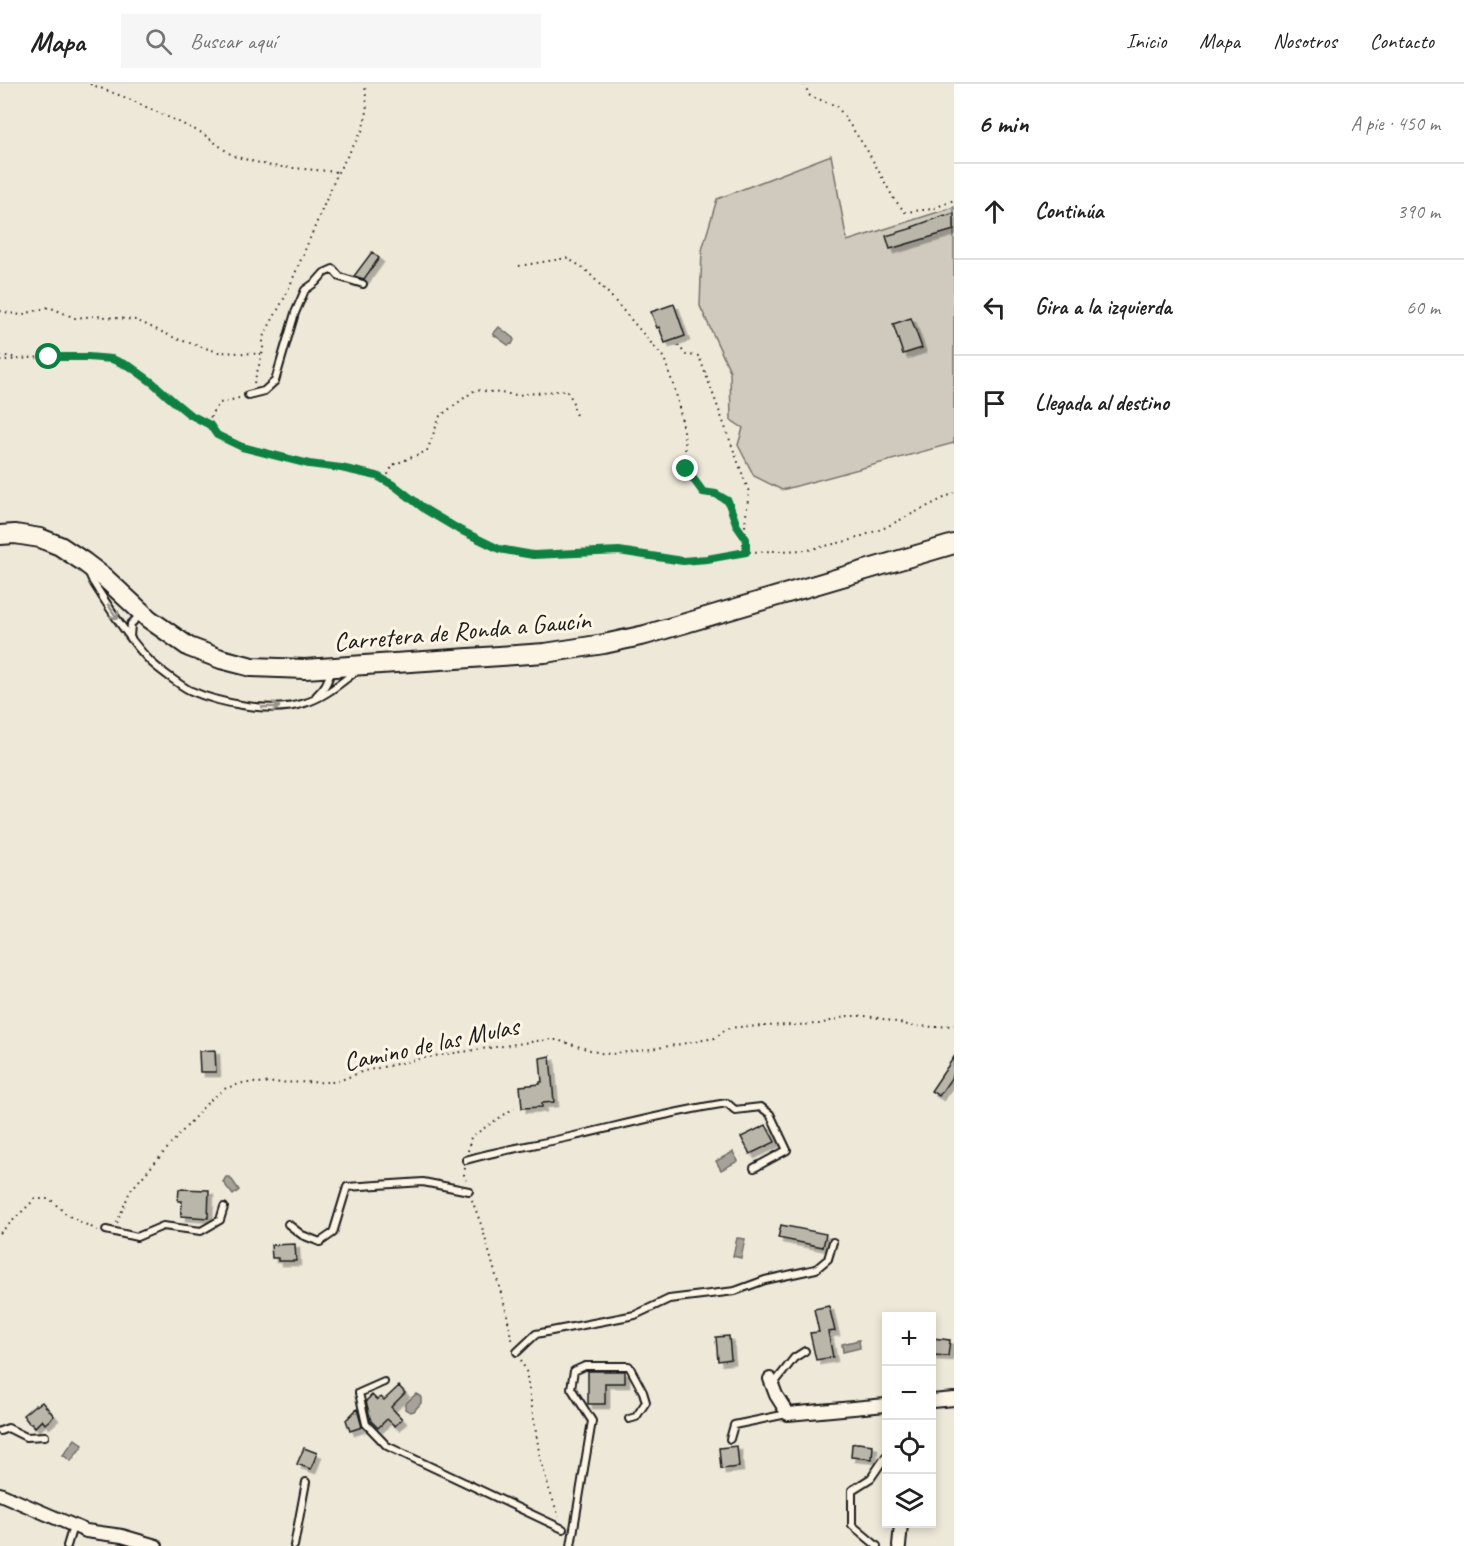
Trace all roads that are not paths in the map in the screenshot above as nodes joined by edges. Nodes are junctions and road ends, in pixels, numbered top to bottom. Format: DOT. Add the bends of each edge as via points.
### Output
graph roads {
  1 [pos="363,284"];
  2 [pos="248,395"];
  3 [pos="0,535"];
  4 [pos="954,544"];
  5 [pos="84,562"];
  6 [pos="149,619"];
  7 [pos="130,637"];
  8 [pos="369,665"];
  9 [pos="327,668"];
  10 [pos="312,700"];
  11 [pos="466,1160"];
  12 [pos="754,1168"];
  13 [pos="469,1191"];
  14 [pos="224,1207"];
  15 [pos="288,1224"];
  16 [pos="106,1230"];
  17 [pos="833,1242"];
  18 [pos="806,1351"];
  19 [pos="517,1352"];
  20 [pos="384,1382"];
  21 [pos="772,1383"];
  22 [pos="954,1399"];
  23 [pos="936,1401"];
  24 [pos="882,1405"];
  25 [pos="788,1414"];
  26 [pos="628,1419"];
  27 [pos="0,1431"];
  28 [pos="45,1436"];
  29 [pos="730,1439"];
  30 [pos="882,1462"];
  31 [pos="306,1482"];
  32 [pos="0,1494"];
  33 [pos="73,1526"];
  34 [pos="901,1528"];
  35 [pos="563,1529"];
  36 [pos="67,1546"];
  37 [pos="156,1546"];
  38 [pos="294,1546"];
  39 [pos="571,1546"];
  40 [pos="877,1546"];
  41 [pos="899,1546"];
  1 -- 2 [label="lane" via="340,277 333,269 305,290 275,381 264,391"];
  3 -- 5 [label="main road, Carretera de Ronda a Gaucín" via="40,538"];
  4 -- 8 [label="main road, Carretera de Ronda a Gaucín" via="604,644 545,653"];
  5 -- 6 [label="main road, Carretera de Ronda a Gaucín"];
  5 -- 7 [label="lane, one-way"];
  6 -- 7 [label="lane" via="138,617 131,624"];
  6 -- 9 [label="main road, Carretera de Ronda a Gaucín" via="189,646 221,659 252,667"];
  7 -- 10 [label="lane, one-way" via="153,664 188,689 225,702 268,708"];
  8 -- 9 [label="main road, Carretera de Ronda a Gaucín"];
  8 -- 10 [label="lane"];
  9 -- 10 [label="lane" via="330,678"];
  11 -- 12 [label="lane" via="727,1103 735,1110 761,1107 770,1114 787,1150"];
  13 -- 15 [label="lane" via="423,1182 346,1187 333,1233 320,1242"];
  14 -- 16 [label="lane" via="220,1220 201,1232 163,1226 137,1237"];
  17 -- 19 [label="lane" via="828,1259 816,1269 735,1291 669,1299 635,1315 536,1334"];
  18 -- 21 [label="lane" via="794,1358"];
  20 -- 35 [label="lane" via="359,1393 366,1424 387,1446"];
  21 -- 25 [label="street"];
  22 -- 23 [label="street"];
  24 -- 25 [label="street"];
  25 -- 29 [label="lane" via="734,1425"];
  26 -- 39 [label="lane" via="636,1417 646,1402 629,1366 585,1366 574,1371 571,1388 592,1421"];
  27 -- 28 [label="lane" via="8,1428 26,1437"];
  30 -- 40 [label="lane" via="871,1478 852,1490 852,1525"];
  31 -- 38 [label="lane"];
  32 -- 33 [label="street"];
  33 -- 36 [label="lane"];
  33 -- 37 [label="street"];
  34 -- 41 [label="street"];
}
